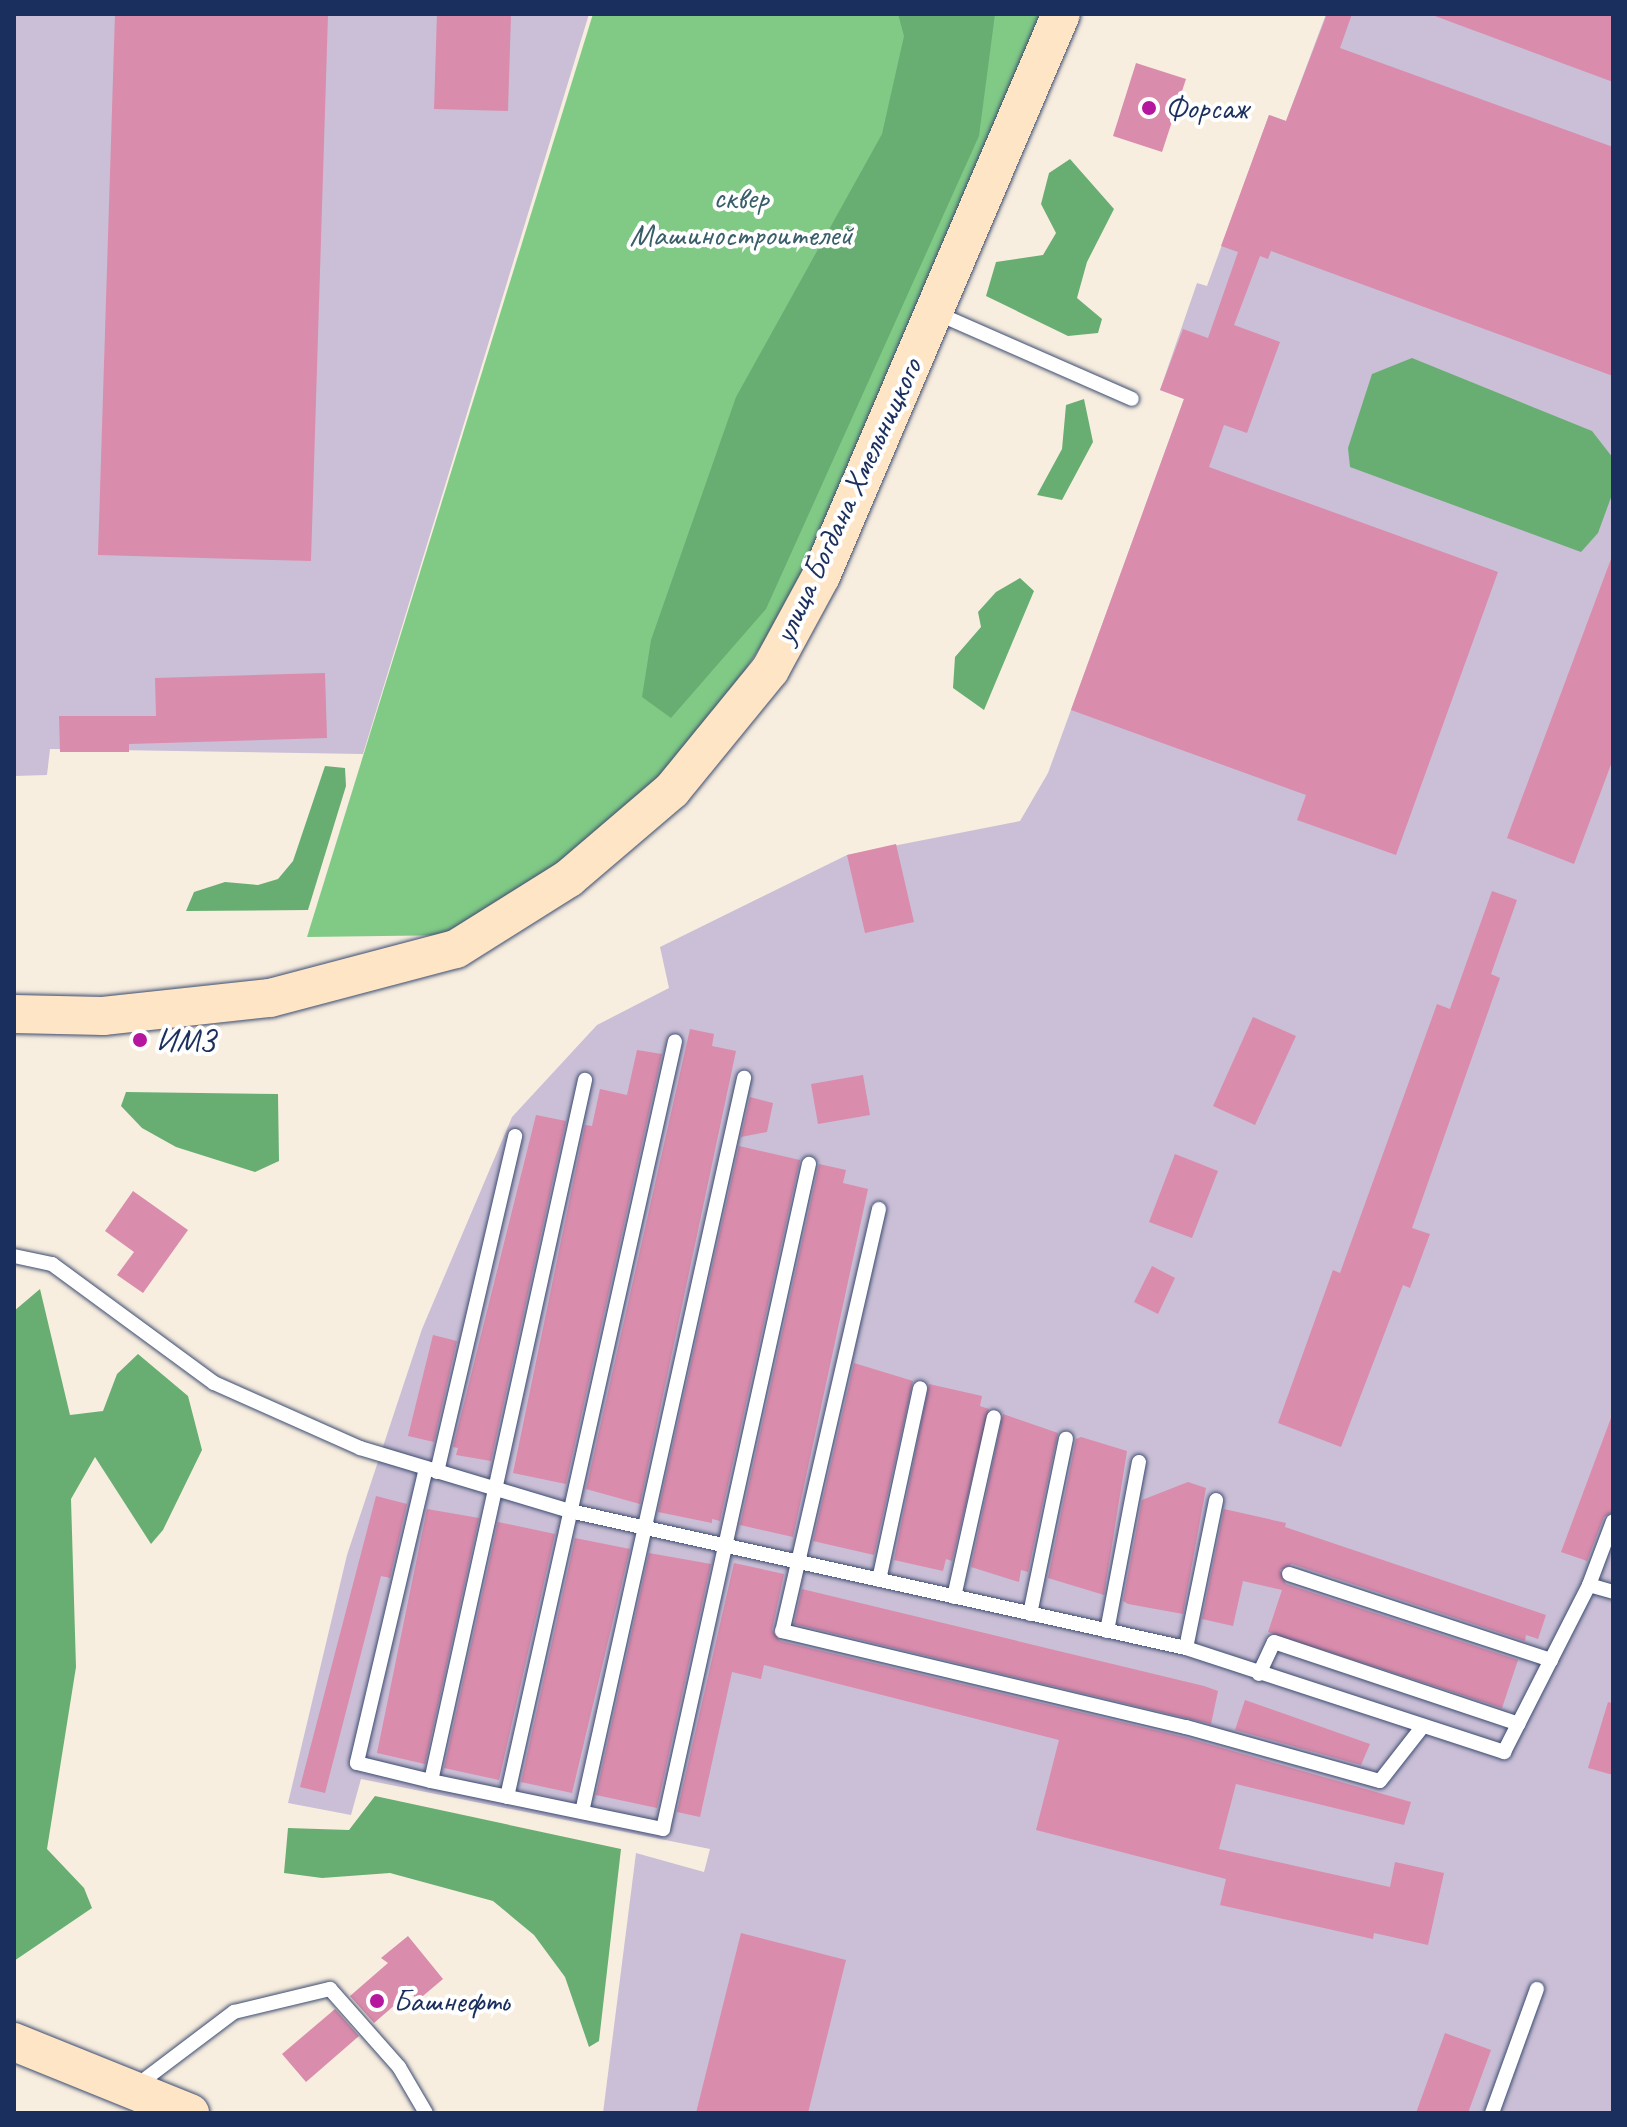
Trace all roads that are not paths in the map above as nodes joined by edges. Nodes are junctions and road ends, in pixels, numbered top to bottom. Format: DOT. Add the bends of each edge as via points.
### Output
graph roads {
  1 [pos="1061,14"];
  2 [pos="934,312"];
  3 [pos="1132,399"];
  4 [pos="14,1014"];
  5 [pos="675,1041"];
  6 [pos="744,1078"];
  7 [pos="585,1080"];
  8 [pos="515,1136"];
  9 [pos="809,1164"];
  10 [pos="879,1209"];
  11 [pos="14,1256"];
  12 [pos="920,1388"];
  13 [pos="994,1417"];
  14 [pos="1066,1439"];
  15 [pos="1139,1462"];
  16 [pos="432,1470"];
  17 [pos="494,1489"];
  18 [pos="1216,1500"];
  19 [pos="570,1511"];
  20 [pos="644,1528"];
  21 [pos="1612,1529"];
  22 [pos="724,1546"];
  23 [pos="800,1563"];
  24 [pos="1289,1574"];
  25 [pos="879,1580"];
  26 [pos="1589,1585"];
  27 [pos="1613,1592"];
  28 [pos="954,1597"];
  29 [pos="1030,1614"];
  30 [pos="1107,1631"];
  31 [pos="1186,1648"];
  32 [pos="1551,1660"];
  33 [pos="1259,1674"];
  34 [pos="1519,1724"];
  35 [pos="1423,1726"];
  36 [pos="431,1781"];
  37 [pos="507,1797"];
  38 [pos="582,1812"];
  39 [pos="1537,1989"];
  40 [pos="14,2042"];
  41 [pos="130,2091"];
  42 [pos="190,2113"];
  43 [pos="426,2113"];
  44 [pos="1492,2113"];
  1 -- 2 [label="main road, улица Богдана Хмельницкого"];
  2 -- 3 [label="lane"];
  2 -- 4 [label="main road, улица Богдана Хмельницкого" via="821,576 770,670 672,790 569,878 456,949 345,980 270,998 103,1016"];
  5 -- 19 [label="lane"];
  6 -- 20 [label="lane"];
  7 -- 17 [label="lane"];
  8 -- 16 [label="lane"];
  9 -- 22 [label="lane"];
  10 -- 23 [label="lane"];
  11 -- 16 [label="lane" via="52,1264 214,1383 360,1448"];
  12 -- 25 [label="lane"];
  13 -- 28 [label="lane"];
  14 -- 29 [label="lane"];
  15 -- 30 [label="lane"];
  16 -- 17 [label="lane"];
  16 -- 36 [label="lane" via="357,1763"];
  17 -- 19 [label="lane"];
  17 -- 36 [label="lane"];
  18 -- 31 [label="lane"];
  19 -- 20 [label="lane"];
  19 -- 37 [label="lane"];
  20 -- 22 [label="lane"];
  20 -- 38 [label="lane"];
  21 -- 26 [label="lane"];
  22 -- 23 [label="lane"];
  22 -- 38 [label="lane" via="663,1829"];
  23 -- 25 [label="lane"];
  23 -- 35 [label="lane" via="782,1631 1186,1727 1380,1781"];
  24 -- 32 [label="lane"];
  25 -- 28 [label="lane"];
  26 -- 27 [label="lane"];
  26 -- 32 [label="lane"];
  28 -- 29 [label="lane"];
  29 -- 30 [label="lane"];
  30 -- 31 [label="lane"];
  31 -- 33 [label="lane"];
  32 -- 34 [label="lane"];
  33 -- 34 [label="lane" via="1274,1642"];
  33 -- 35 [label="lane"];
  34 -- 35 [label="lane" via="1504,1752"];
  36 -- 37 [label="lane"];
  37 -- 38 [label="lane"];
  39 -- 44 [label="lane"];
  40 -- 41 [label="main road"];
  41 -- 42 [label="main road"];
  41 -- 43 [label="lane" via="234,2012 330,1989 399,2067"];
}
